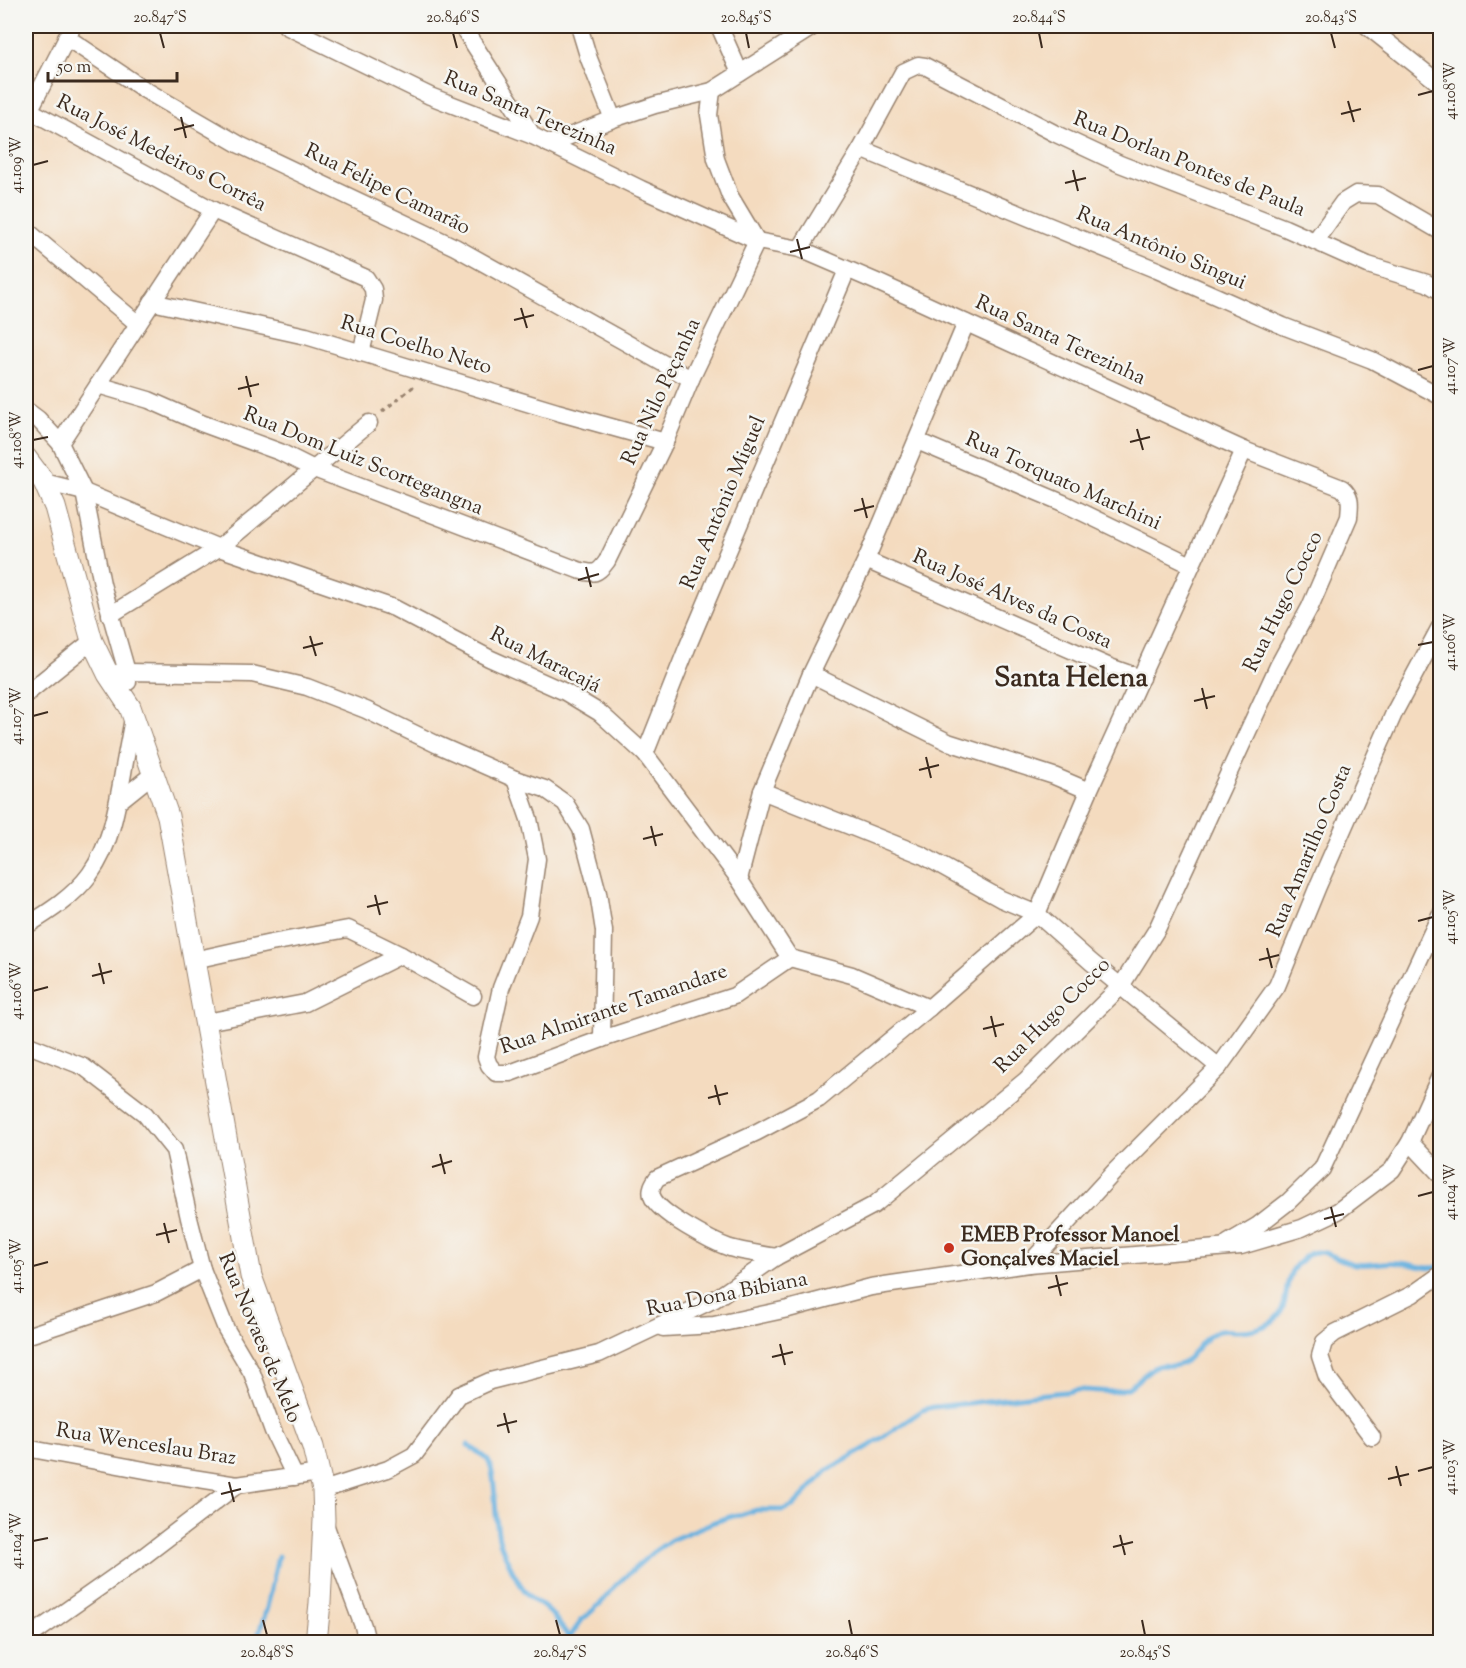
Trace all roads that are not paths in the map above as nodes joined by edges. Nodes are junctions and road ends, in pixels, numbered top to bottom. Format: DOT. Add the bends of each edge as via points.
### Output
graph roads {
  1 [pos="286,26"];
  2 [pos="462,26"];
  3 [pos="579,26"];
  4 [pos="718,26"];
  5 [pos="814,26"];
  6 [pos="1367,26"];
  7 [pos="69,31"];
  8 [pos="740,74"];
  9 [pos="1440,84"];
  10 [pos="712,91"];
  11 [pos="27,113"];
  12 [pos="613,119"];
  13 [pos="533,136"];
  14 [pos="549,144"];
  15 [pos="861,149"];
  16 [pos="213,210"];
  17 [pos="26,230"];
  18 [pos="1440,231"];
  19 [pos="757,241"];
  20 [pos="1315,242"];
  21 [pos="800,249"];
  22 [pos="847,270"];
  23 [pos="1440,291"];
  24 [pos="152,302"];
  25 [pos="966,323"];
  26 [pos="138,324"];
  27 [pos="361,353"];
  28 [pos="691,379"];
  29 [pos="98,385"];
  30 [pos="1440,396"];
  31 [pos="26,410"];
  32 [pos="369,423"];
  33 [pos="665,441"];
  34 [pos="917,441"];
  35 [pos="60,443"];
  36 [pos="1244,450"];
  37 [pos="26,458"];
  38 [pos="314,469"];
  39 [pos="44,482"];
  40 [pos="1342,488"];
  41 [pos="84,492"];
  42 [pos="219,548"];
  43 [pos="866,560"];
  44 [pos="607,561"];
  45 [pos="1191,565"];
  46 [pos="110,615"];
  47 [pos="1440,627"];
  48 [pos="92,641"];
  49 [pos="117,673"];
  50 [pos="811,674"];
  51 [pos="1141,678"];
  52 [pos="26,694"];
  53 [pos="132,713"];
  54 [pos="645,754"];
  55 [pos="153,774"];
  56 [pos="515,779"];
  57 [pos="762,791"];
  58 [pos="1089,791"];
  59 [pos="118,802"];
  60 [pos="739,879"];
  61 [pos="1037,914"];
  62 [pos="1440,915"];
  63 [pos="26,926"];
  64 [pos="401,955"];
  65 [pos="790,958"];
  66 [pos="194,960"];
  67 [pos="1121,986"];
  68 [pos="473,996"];
  69 [pos="929,1008"];
  70 [pos="206,1022"];
  71 [pos="602,1039"];
  72 [pos="26,1044"];
  73 [pos="1219,1067"];
  74 [pos="1440,1076"];
  75 [pos="1410,1142"];
  76 [pos="1440,1174"];
  77 [pos="1219,1247"];
  78 [pos="776,1257"];
  79 [pos="1029,1264"];
  80 [pos="202,1269"];
  81 [pos="1440,1275"];
  82 [pos="653,1328"];
  83 [pos="26,1336"];
  84 [pos="1372,1437"];
  85 [pos="26,1448"];
  86 [pos="295,1477"];
  87 [pos="321,1481"];
  88 [pos="237,1485"];
  89 [pos="324,1520"];
  90 [pos="26,1639"];
  91 [pos="316,1642"];
  92 [pos="366,1642"];
  1 -- 13 [label="street, Rua Santa Terezinha" via="430,96"];
  2 -- 13 [label="street"];
  3 -- 12 [label="street"];
  4 -- 8 [label="street"];
  5 -- 8 [label="street"];
  6 -- 9 [label="street"];
  7 -- 11 [label="street"];
  7 -- 28 [label="street, Rua Felipe Camarão" via="145,90 240,145 455,247"];
  8 -- 10 [label="street"];
  10 -- 12 [label="street"];
  10 -- 19 [label="street" via="709,115 716,159 730,196"];
  11 -- 16 [label="street, Rua José Medeiros Corrêa"];
  12 -- 14 [label="street"];
  13 -- 14 [label="street, Rua Santa Terezinha"];
  14 -- 19 [label="street, Rua Santa Terezinha"];
  15 -- 20 [label="street, Rua Dorlan Pontes de Paula" via="903,72 925,66 1120,164"];
  15 -- 21 [label="street"];
  15 -- 30 [label="street, Rua Antônio Singui" via="1372,360"];
  16 -- 24 [label="street"];
  16 -- 27 [label="street, Rua José Medeiros Corrêa" via="366,278 374,300"];
  17 -- 26 [label="street"];
  18 -- 20 [label="street" via="1378,195 1356,194 1343,202"];
  19 -- 21 [label="street, Rua Santa Terezinha"];
  19 -- 28 [label="street, Rua Nilo Peçanha"];
  20 -- 23 [label="street, Rua Dorlan Pontes de Paula"];
  21 -- 22 [label="street, Rua Santa Terezinha"];
  22 -- 25 [label="street, Rua Santa Terezinha"];
  22 -- 54 [label="street, Rua Antônio Miguel"];
  24 -- 26 [label="street"];
  24 -- 27 [label="street, Rua Coelho Neto" via="306,336"];
  25 -- 34 [label="street"];
  25 -- 36 [label="street, Rua Santa Terezinha"];
  26 -- 29 [label="street"];
  27 -- 33 [label="street, Rua Coelho Neto"];
  28 -- 33 [label="street, Rua Nilo Peçanha"];
  29 -- 35 [label="street"];
  29 -- 38 [label="street, Rua Dom Luiz Scortegangna" via="149,400"];
  31 -- 35 [label="street"];
  32 -- 38 [label="street"];
  33 -- 44 [label="street, Rua Nilo Peçanha"];
  34 -- 43 [label="street"];
  34 -- 45 [label="street, Rua Torquato Marchini" via="1062,503"];
  35 -- 41 [label="street"];
  36 -- 40 [label="street, Rua Santa Terezinha"];
  36 -- 45 [label="street"];
  37 -- 39 [label="street"];
  38 -- 42 [label="street"];
  38 -- 44 [label="street, Rua Dom Luiz Scortegangna" via="578,570 600,571"];
  39 -- 41 [label="street, Rua Maracajá"];
  39 -- 48 [label="street" via="55,507"];
  40 -- 67 [label="street, Rua Hugo Cocco" via="1348,494 1349,517 1314,597 1278,666 1157,929"];
  41 -- 42 [label="street, Rua Maracajá"];
  41 -- 46 [label="street"];
  42 -- 46 [label="street"];
  42 -- 54 [label="street, Rua Maracajá" via="394,608 565,692 600,713"];
  43 -- 50 [label="street"];
  43 -- 51 [label="street, Rua José Alves da Costa"];
  45 -- 51 [label="street"];
  46 -- 49 [label="street"];
  47 -- 73 [label="street, Rua Amarilho Costa" via="1395,711 1277,986"];
  48 -- 49 [label="street"];
  48 -- 52 [label="street"];
  49 -- 53 [label="street"];
  49 -- 56 [label="street" via="252,675 307,687"];
  50 -- 57 [label="street"];
  50 -- 58 [label="street" via="948,742"];
  51 -- 58 [label="street"];
  53 -- 55 [label="street"];
  53 -- 59 [label="street"];
  54 -- 60 [label="street, Rua Maracajá"];
  55 -- 59 [label="street"];
  55 -- 66 [label="street" via="168,816"];
  56 -- 71 [label="street" via="545,789 565,803 581,829 604,931"];
  56 -- 71 [label="street, Rua Almirante Tamandare" via="537,859 529,916 501,988 486,1057 496,1073 510,1074"];
  57 -- 60 [label="street"];
  57 -- 61 [label="street" via="922,855 1001,899"];
  58 -- 61 [label="street"];
  59 -- 63 [label="street" via="102,855 90,874 68,898"];
  60 -- 65 [label="street, Rua Maracajá"];
  61 -- 67 [label="street"];
  61 -- 69 [label="street"];
  62 -- 77 [label="street" via="1322,1169 1257,1226"];
  64 -- 66 [label="street" via="348,929"];
  64 -- 68 [label="street"];
  64 -- 70 [label="street" via="306,1003"];
  65 -- 69 [label="street" via="852,975"];
  65 -- 71 [label="street, Rua Almirante Tamandare" via="734,996"];
  66 -- 70 [label="street"];
  67 -- 73 [label="street"];
  67 -- 78 [label="street, Rua Hugo Cocco" via="1026,1080 874,1205"];
  69 -- 78 [label="street" via="819,1099 657,1178 651,1188 656,1204 686,1226 729,1247"];
  70 -- 87 [label="street" via="251,1276 314,1447"];
  72 -- 80 [label="street, Rua Novaes de Melo" via="84,1067 145,1114 174,1150"];
  73 -- 79 [label="street, Rua Amarilho Costa" via="1114,1171"];
  74 -- 75 [label="street, Rua Dona Bibiana"];
  75 -- 76 [label="street"];
  75 -- 77 [label="street, Rua Dona Bibiana" via="1392,1170 1338,1211 1302,1228 1241,1246"];
  77 -- 79 [label="street, Rua Dona Bibiana"];
  78 -- 82 [label="street, Rua Hugo Cocco" via="715,1299"];
  79 -- 82 [label="street, Rua Dona Bibiana" via="872,1287 714,1325"];
  80 -- 83 [label="street" via="156,1293"];
  80 -- 86 [label="street, Rua Novaes de Melo" via="226,1329 252,1373"];
  81 -- 84 [label="street" via="1324,1342 1320,1356 1327,1377"];
  82 -- 87 [label="street, Rua Dona Bibiana" via="599,1354 490,1381 459,1395 414,1455 388,1469"];
  85 -- 88 [label="street, Rua Wenceslau Braz"];
  86 -- 87 [label="street, Rua Dona Bibiana"];
  86 -- 88 [label="street, Rua Wenceslau Braz"];
  87 -- 89 [label="street"];
  88 -- 90 [label="street"];
  89 -- 91 [label="street"];
  89 -- 92 [label="street"];
}
